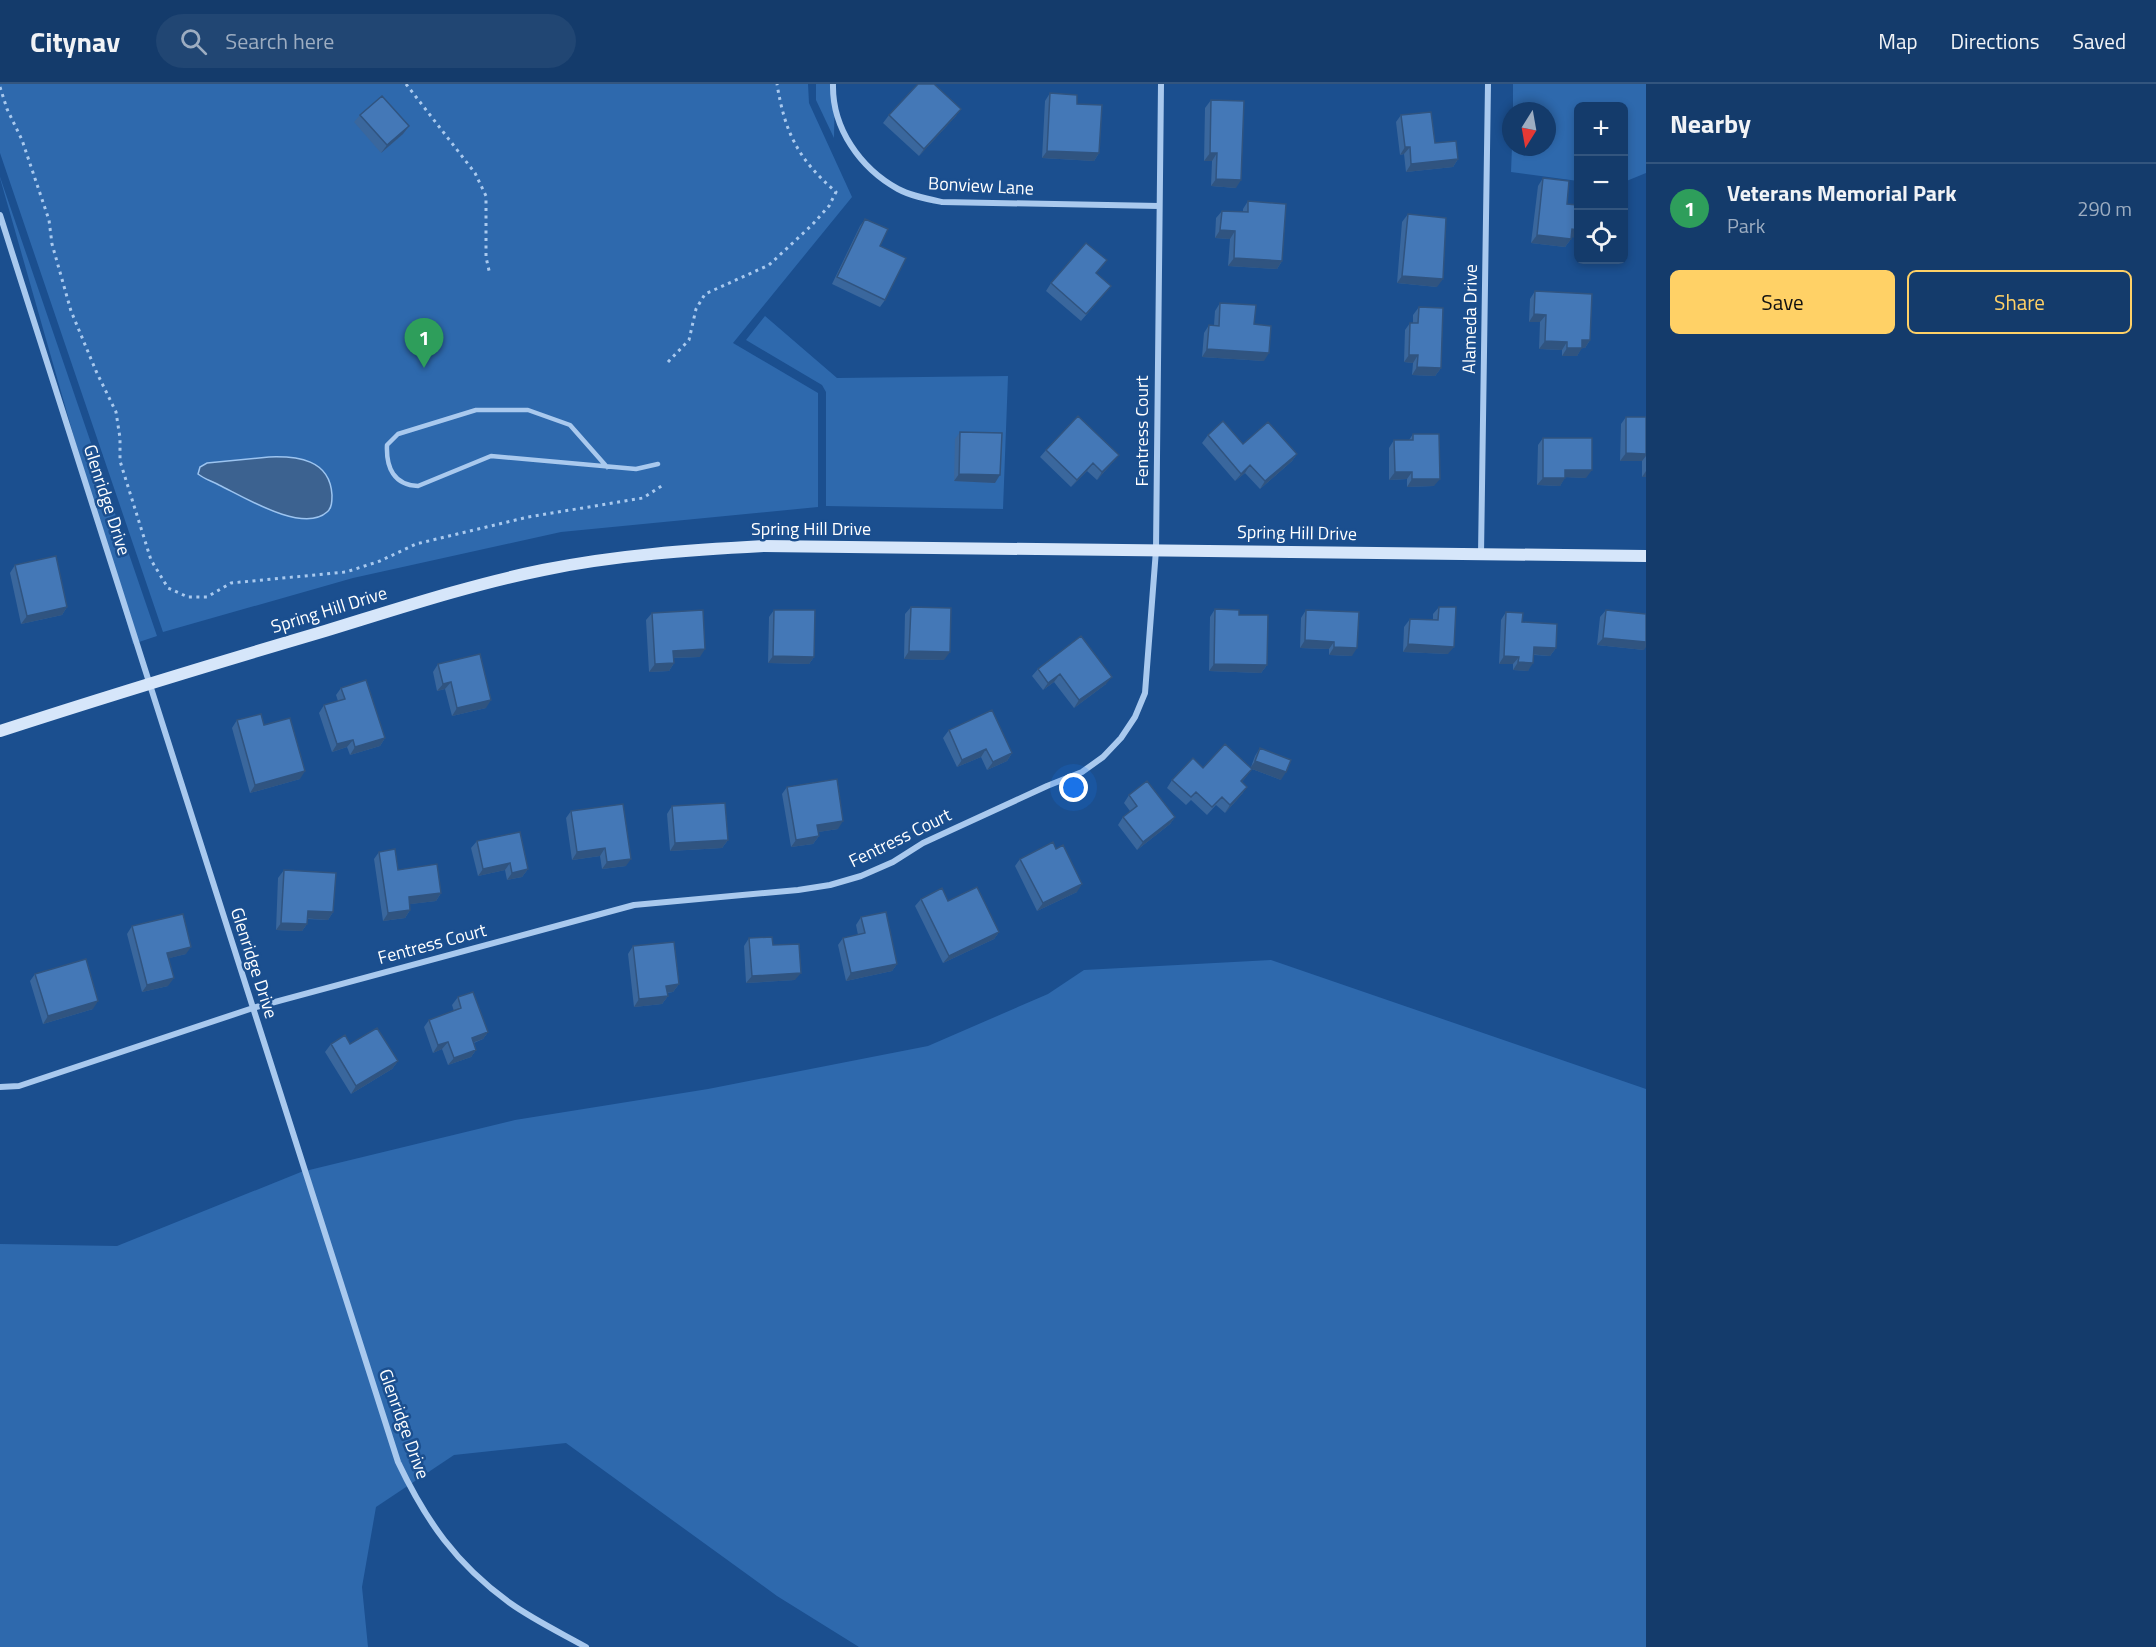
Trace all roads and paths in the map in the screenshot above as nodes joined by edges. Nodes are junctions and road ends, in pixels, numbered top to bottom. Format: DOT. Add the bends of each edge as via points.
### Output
graph roads {
  1 [pos="406,84"];
  2 [pos="777,84"];
  3 [pos="833,84"];
  4 [pos="1161,84"];
  5 [pos="1488,84"];
  6 [pos="0,87"];
  7 [pos="1159,206"];
  8 [pos="0,215"];
  9 [pos="7,238"];
  10 [pos="0,240"];
  11 [pos="490,275"];
  12 [pos="668,362"];
  13 [pos="658,464"];
  14 [pos="607,467"];
  15 [pos="663,485"];
  16 [pos="1156,550"];
  17 [pos="1481,554"];
  18 [pos="1646,556"];
  19 [pos="149,683"];
  20 [pos="0,731"];
  21 [pos="253,1008"];
  22 [pos="0,1087"];
  23 [pos="586,1647"];
  1 -- 11 [label="path" via="475,173 486,196 486,257"];
  2 -- 12 [label="path" via="791,139 820,178 836,192 812,225 769,265 705,294 696,309 689,340"];
  3 -- 7 [label="street, Bonview Lane" via="837,112 852,147 880,178 920,198 942,202"];
  4 -- 7 [label="street, Fentress Court"];
  5 -- 17 [label="street, Alameda Drive"];
  6 -- 15 [label="path" via="49,220 71,311 116,412 120,461 151,560 168,588 188,597 207,597 231,582 346,572 416,544 528,517 643,498"];
  7 -- 16 [label="street, Fentress Court"];
  8 -- 9 [label="street, Glenridge Drive"];
  9 -- 10 [label="street"];
  9 -- 19 [label="street, Glenridge Drive"];
  13 -- 14 [label="lane" via="636,469"];
  14 -- 14 [label="lane" via="491,456 418,486 407,486 396,479 386,460 387,445 398,434 476,410 528,410 570,425"];
  16 -- 17 [label="main road, Spring Hill Drive"];
  16 -- 19 [label="main road, Spring Hill Drive" via="764,546 621,557 476,585"];
  16 -- 21 [label="street, Fentress Court" via="1145,693 1121,738 1082,772 850,879 798,890 634,905"];
  17 -- 18 [label="main road, Spring Hill Drive"];
  19 -- 20 [label="main road, Spring Hill Drive"];
  19 -- 21 [label="street, Glenridge Drive"];
  21 -- 22 [label="street, Fentress Court" via="19,1086"];
  21 -- 23 [label="street, Glenridge Drive" via="398,1462 416,1499 443,1539 487,1585 512,1605"];
}
